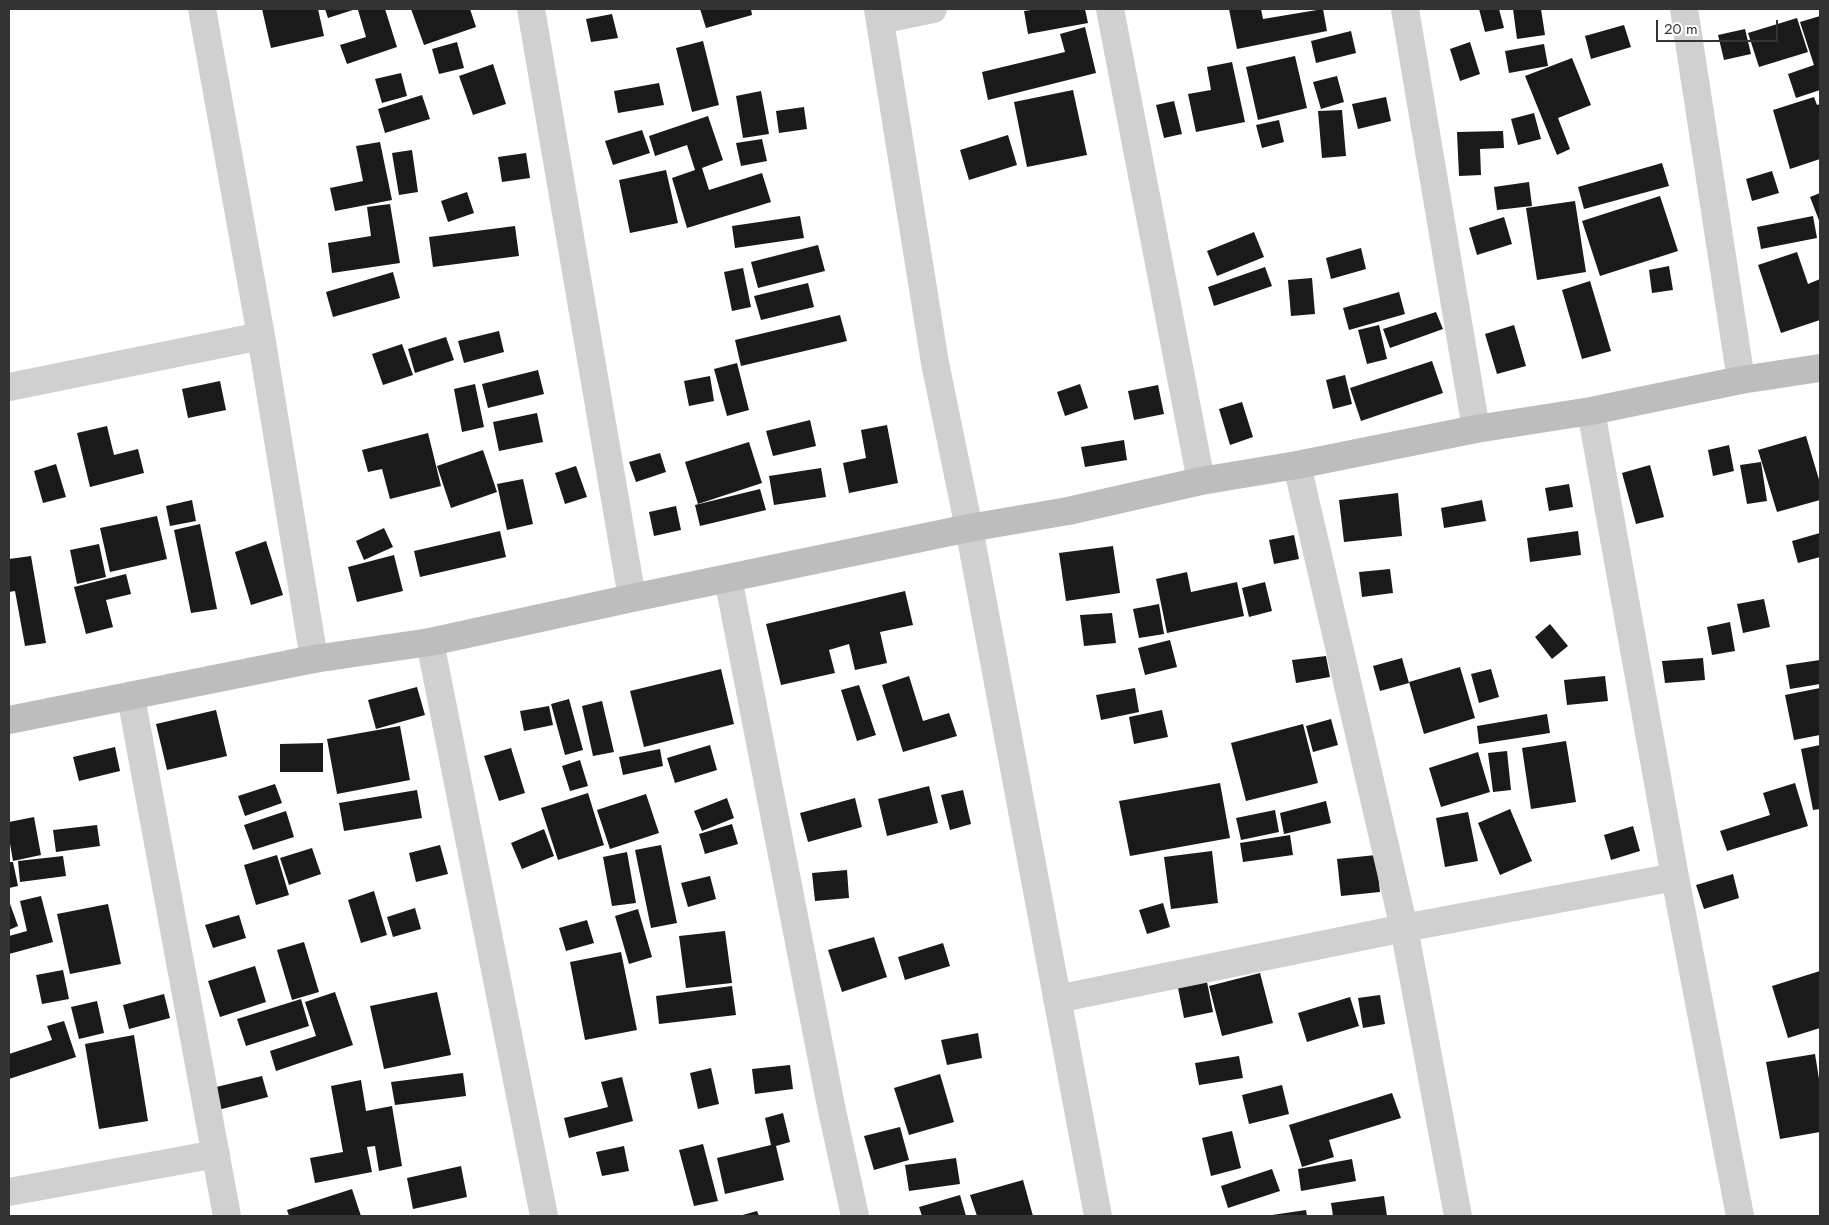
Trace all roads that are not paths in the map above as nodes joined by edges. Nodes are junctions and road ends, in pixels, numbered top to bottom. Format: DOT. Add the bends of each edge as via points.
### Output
graph roads {
  1 [pos="202,9"];
  2 [pos="531,9"];
  3 [pos="933,9"];
  4 [pos="1110,9"];
  5 [pos="1405,9"];
  6 [pos="1684,9"];
  7 [pos="879,14"];
  8 [pos="261,336"];
  9 [pos="1820,368"];
  10 [pos="1741,380"];
  11 [pos="9,387"];
  12 [pos="1592,410"];
  13 [pos="1476,429"];
  14 [pos="1297,465"];
  15 [pos="1201,481"];
  16 [pos="969,528"];
  17 [pos="728,578"];
  18 [pos="632,598"];
  19 [pos="430,642"];
  20 [pos="314,660"];
  21 [pos="131,697"];
  22 [pos="9,720"];
  23 [pos="1675,877"];
  24 [pos="1404,928"];
  25 [pos="1057,999"];
  26 [pos="216,1154"];
  27 [pos="9,1192"];
  28 [pos="227,1216"];
  29 [pos="544,1216"];
  30 [pos="855,1216"];
  31 [pos="1098,1216"];
  32 [pos="1458,1216"];
  33 [pos="1740,1216"];
  1 -- 8 [label="street"];
  2 -- 18 [label="street"];
  3 -- 7 [label="street"];
  4 -- 15 [label="street"];
  5 -- 13 [label="street"];
  6 -- 10 [label="street"];
  7 -- 16 [label="street" via="935,363"];
  8 -- 11 [label="street"];
  8 -- 20 [label="street"];
  9 -- 10 [label="street"];
  10 -- 12 [label="street"];
  12 -- 13 [label="street"];
  12 -- 23 [label="street"];
  13 -- 14 [label="street"];
  14 -- 15 [label="street"];
  14 -- 24 [label="street"];
  15 -- 16 [label="street" via="1068,511"];
  16 -- 17 [label="street"];
  16 -- 25 [label="street"];
  17 -- 18 [label="street"];
  17 -- 30 [label="street"];
  18 -- 19 [label="street"];
  19 -- 20 [label="street"];
  19 -- 29 [label="street"];
  20 -- 21 [label="street"];
  21 -- 22 [label="street"];
  21 -- 26 [label="street"];
  23 -- 24 [label="street"];
  23 -- 33 [label="street"];
  24 -- 25 [label="street"];
  24 -- 32 [label="street"];
  25 -- 31 [label="street"];
  26 -- 27 [label="street"];
  26 -- 28 [label="street"];
}
